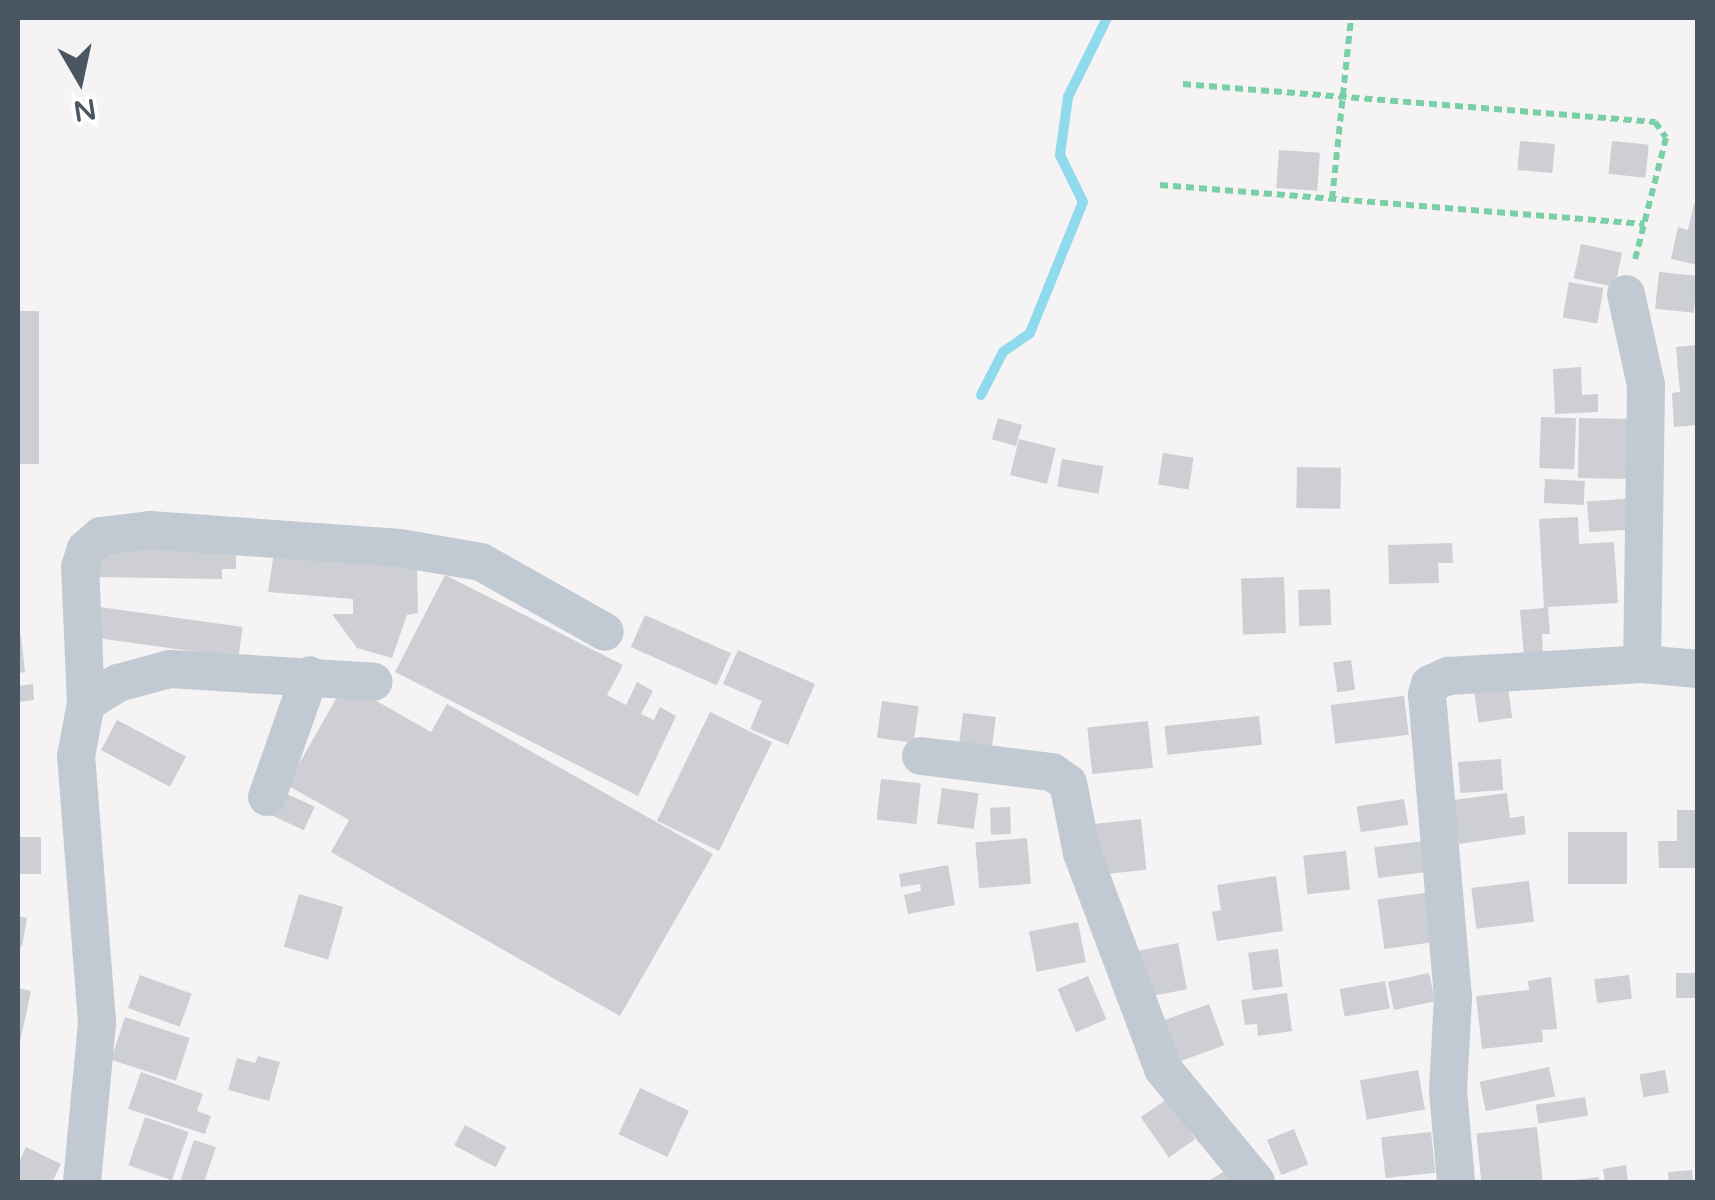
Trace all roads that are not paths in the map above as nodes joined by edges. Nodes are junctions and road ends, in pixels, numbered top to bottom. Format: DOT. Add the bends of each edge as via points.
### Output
graph roads {
  1 [pos="1626,294"];
  2 [pos="605,632"];
  3 [pos="1642,664"];
  4 [pos="1698,669"];
  5 [pos="310,675"];
  6 [pos="374,682"];
  7 [pos="86,703"];
  8 [pos="921,756"];
  9 [pos="268,796"];
  10 [pos="82,1182"];
  11 [pos="1256,1182"];
  12 [pos="1456,1182"];
  1 -- 3 [label="street" via="1646,386"];
  2 -- 7 [label="street" via="480,562 400,548 169,532 101,536 86,549 80,567"];
  3 -- 4 [label="street"];
  3 -- 12 [label="street" via="1448,676 1430,684 1452,998 1448,1090"];
  5 -- 6 [label="street"];
  5 -- 7 [label="street" via="170,669 118,684"];
  5 -- 9 [label="street"];
  7 -- 10 [label="street" via="76,756 98,1022"];
  8 -- 11 [label="street" via="1052,772 1068,784 1082,853 1163,1070"];
}
